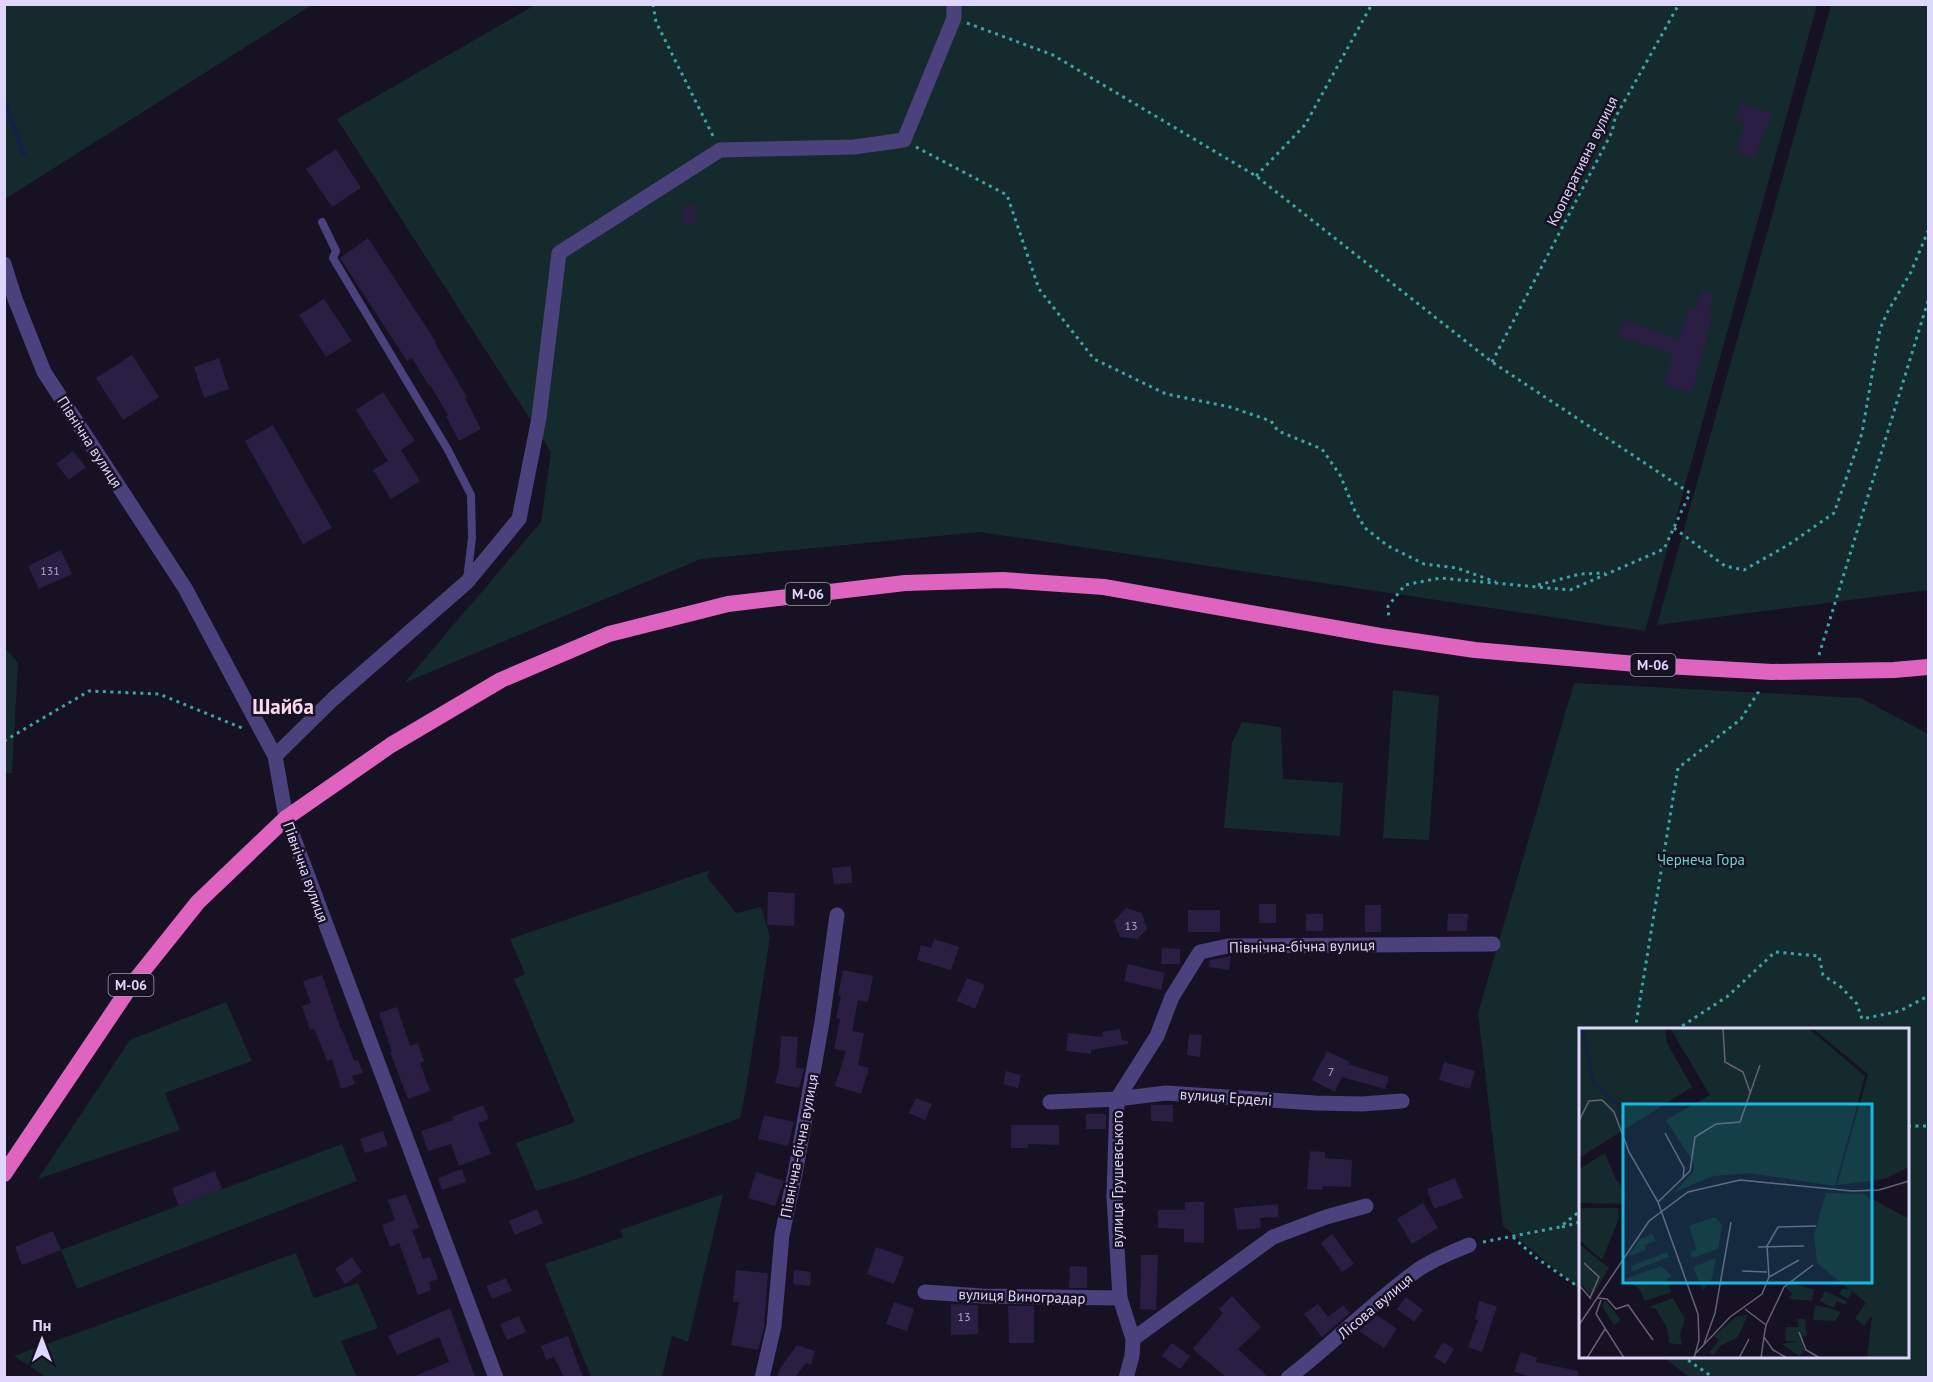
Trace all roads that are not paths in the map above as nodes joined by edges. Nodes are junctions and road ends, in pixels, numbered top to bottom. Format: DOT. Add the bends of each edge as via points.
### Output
graph roads {
  1 [pos="954,11"];
  2 [pos="322,222"];
  3 [pos="4,264"];
  4 [pos="467,582"];
  5 [pos="1929,667"];
  6 [pos="275,756"];
  7 [pos="286,819"];
  8 [pos="837,915"];
  9 [pos="1493,944"];
  10 [pos="1160,1029"];
  11 [pos="1117,1099"];
  12 [pos="1402,1101"];
  13 [pos="1050,1102"];
  14 [pos="4,1174"];
  15 [pos="1366,1206"];
  16 [pos="1469,1245"];
  17 [pos="925,1292"];
  18 [pos="1120,1298"];
  19 [pos="1133,1339"];
  20 [pos="496,1377"];
  21 [pos="762,1377"];
  22 [pos="1126,1377"];
  23 [pos="1288,1377"];
  1 -- 4 [label="street" via="904,140 854,147 720,150 558,253 539,418 519,519"];
  2 -- 4 [label="lane" via="336,251 333,258 471,495"];
  3 -- 6 [label="street, Північна вулиця" via="44,372 186,588"];
  4 -- 6 [label="street" via="333,699"];
  5 -- 7 [label="highway, М-06" via="1772,672 1648,665 1475,650 1104,587 1003,580 905,583 728,604 609,634 501,680 391,745"];
  6 -- 7 [label="street, Північна вулиця"];
  7 -- 14 [label="highway, М-06" via="198,902 136,979"];
  7 -- 20 [label="street, Північна вулиця"];
  8 -- 21 [label="street, Північна-бічна вулиця" via="822,1022 782,1235 774,1326"];
  9 -- 10 [label="street, Північна-бічна вулиця" via="1228,946 1200,952 1172,997"];
  10 -- 11 [label="street, вулиця Грушевського"];
  11 -- 12 [label="street, вулиця Ерделі" via="1166,1093 1315,1103"];
  11 -- 13 [label="street, вулиця Ерделі"];
  11 -- 18 [label="street, вулиця Грушевського" via="1114,1197"];
  15 -- 19 [label="street" via="1273,1237"];
  16 -- 23 [label="street, Лісова вулиця" via="1420,1268"];
  17 -- 18 [label="street, вулиця Виноградар"];
  18 -- 19 [label="street, вулиця Грушевського"];
  19 -- 22 [label="street"];
}
